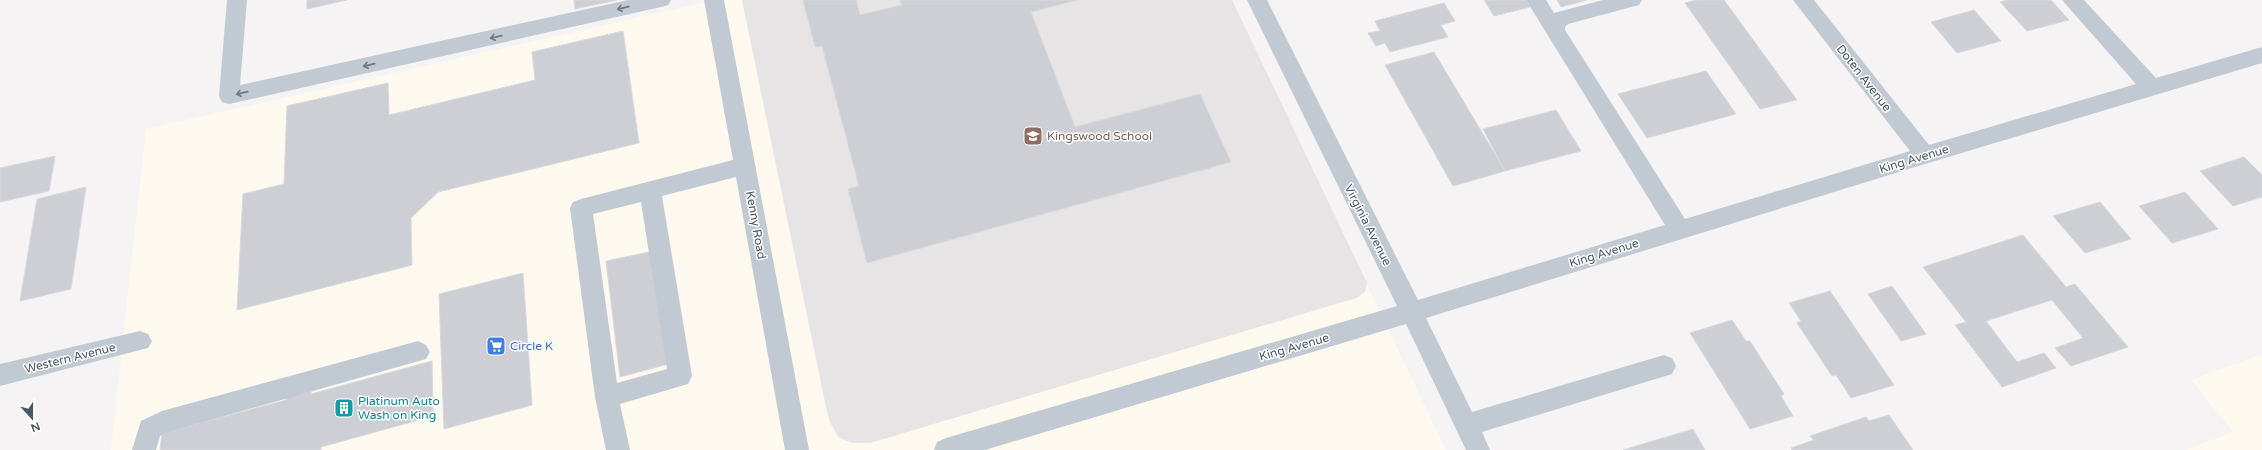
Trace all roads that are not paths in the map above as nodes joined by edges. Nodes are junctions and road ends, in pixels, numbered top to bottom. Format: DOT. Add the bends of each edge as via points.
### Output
graph roads {
  1 [pos="237,0"];
  2 [pos="661,0"];
  3 [pos="714,0"];
  4 [pos="1257,0"];
  5 [pos="1536,0"];
  6 [pos="1632,0"];
  7 [pos="1803,0"];
  8 [pos="2072,0"];
  9 [pos="1555,31"];
  10 [pos="2262,55"];
  11 [pos="2152,88"];
  12 [pos="1925,155"];
  13 [pos="745,166"];
  14 [pos="650,189"];
  15 [pos="1680,230"];
  16 [pos="1412,312"];
  17 [pos="140,340"];
  18 [pos="418,352"];
  19 [pos="1664,366"];
  20 [pos="0,375"];
  21 [pos="607,397"];
  22 [pos="1466,425"];
  23 [pos="144,450"];
  24 [pos="618,450"];
  25 [pos="797,450"];
  26 [pos="946,450"];
  27 [pos="1478,450"];
  2 -- 1 [label="street, one-way" via="229,96"];
  3 -- 13 [label="street, Kenny Road"];
  4 -- 16 [label="street, Virginia Avenue"];
  5 -- 9 [label="street"];
  6 -- 9 [label="street" via="1562,18 1555,24"];
  7 -- 12 [label="street, Doten Avenue"];
  8 -- 11 [label="street"];
  9 -- 15 [label="street"];
  10 -- 11 [label="street, King Avenue"];
  11 -- 12 [label="street, King Avenue"];
  12 -- 15 [label="street, King Avenue"];
  13 -- 14 [label="street"];
  13 -- 25 [label="street, Kenny Road"];
  14 -- 21 [label="street" via="580,208"];
  14 -- 21 [label="street" via="680,376"];
  15 -- 16 [label="street, King Avenue"];
  16 -- 22 [label="street, Virginia Avenue"];
  16 -- 26 [label="street, King Avenue"];
  17 -- 20 [label="street, Western Avenue"];
  18 -- 23 [label="street" via="162,422 150,429"];
  19 -- 22 [label="street"];
  21 -- 24 [label="street"];
  22 -- 27 [label="street, Virginia Avenue"];
}
